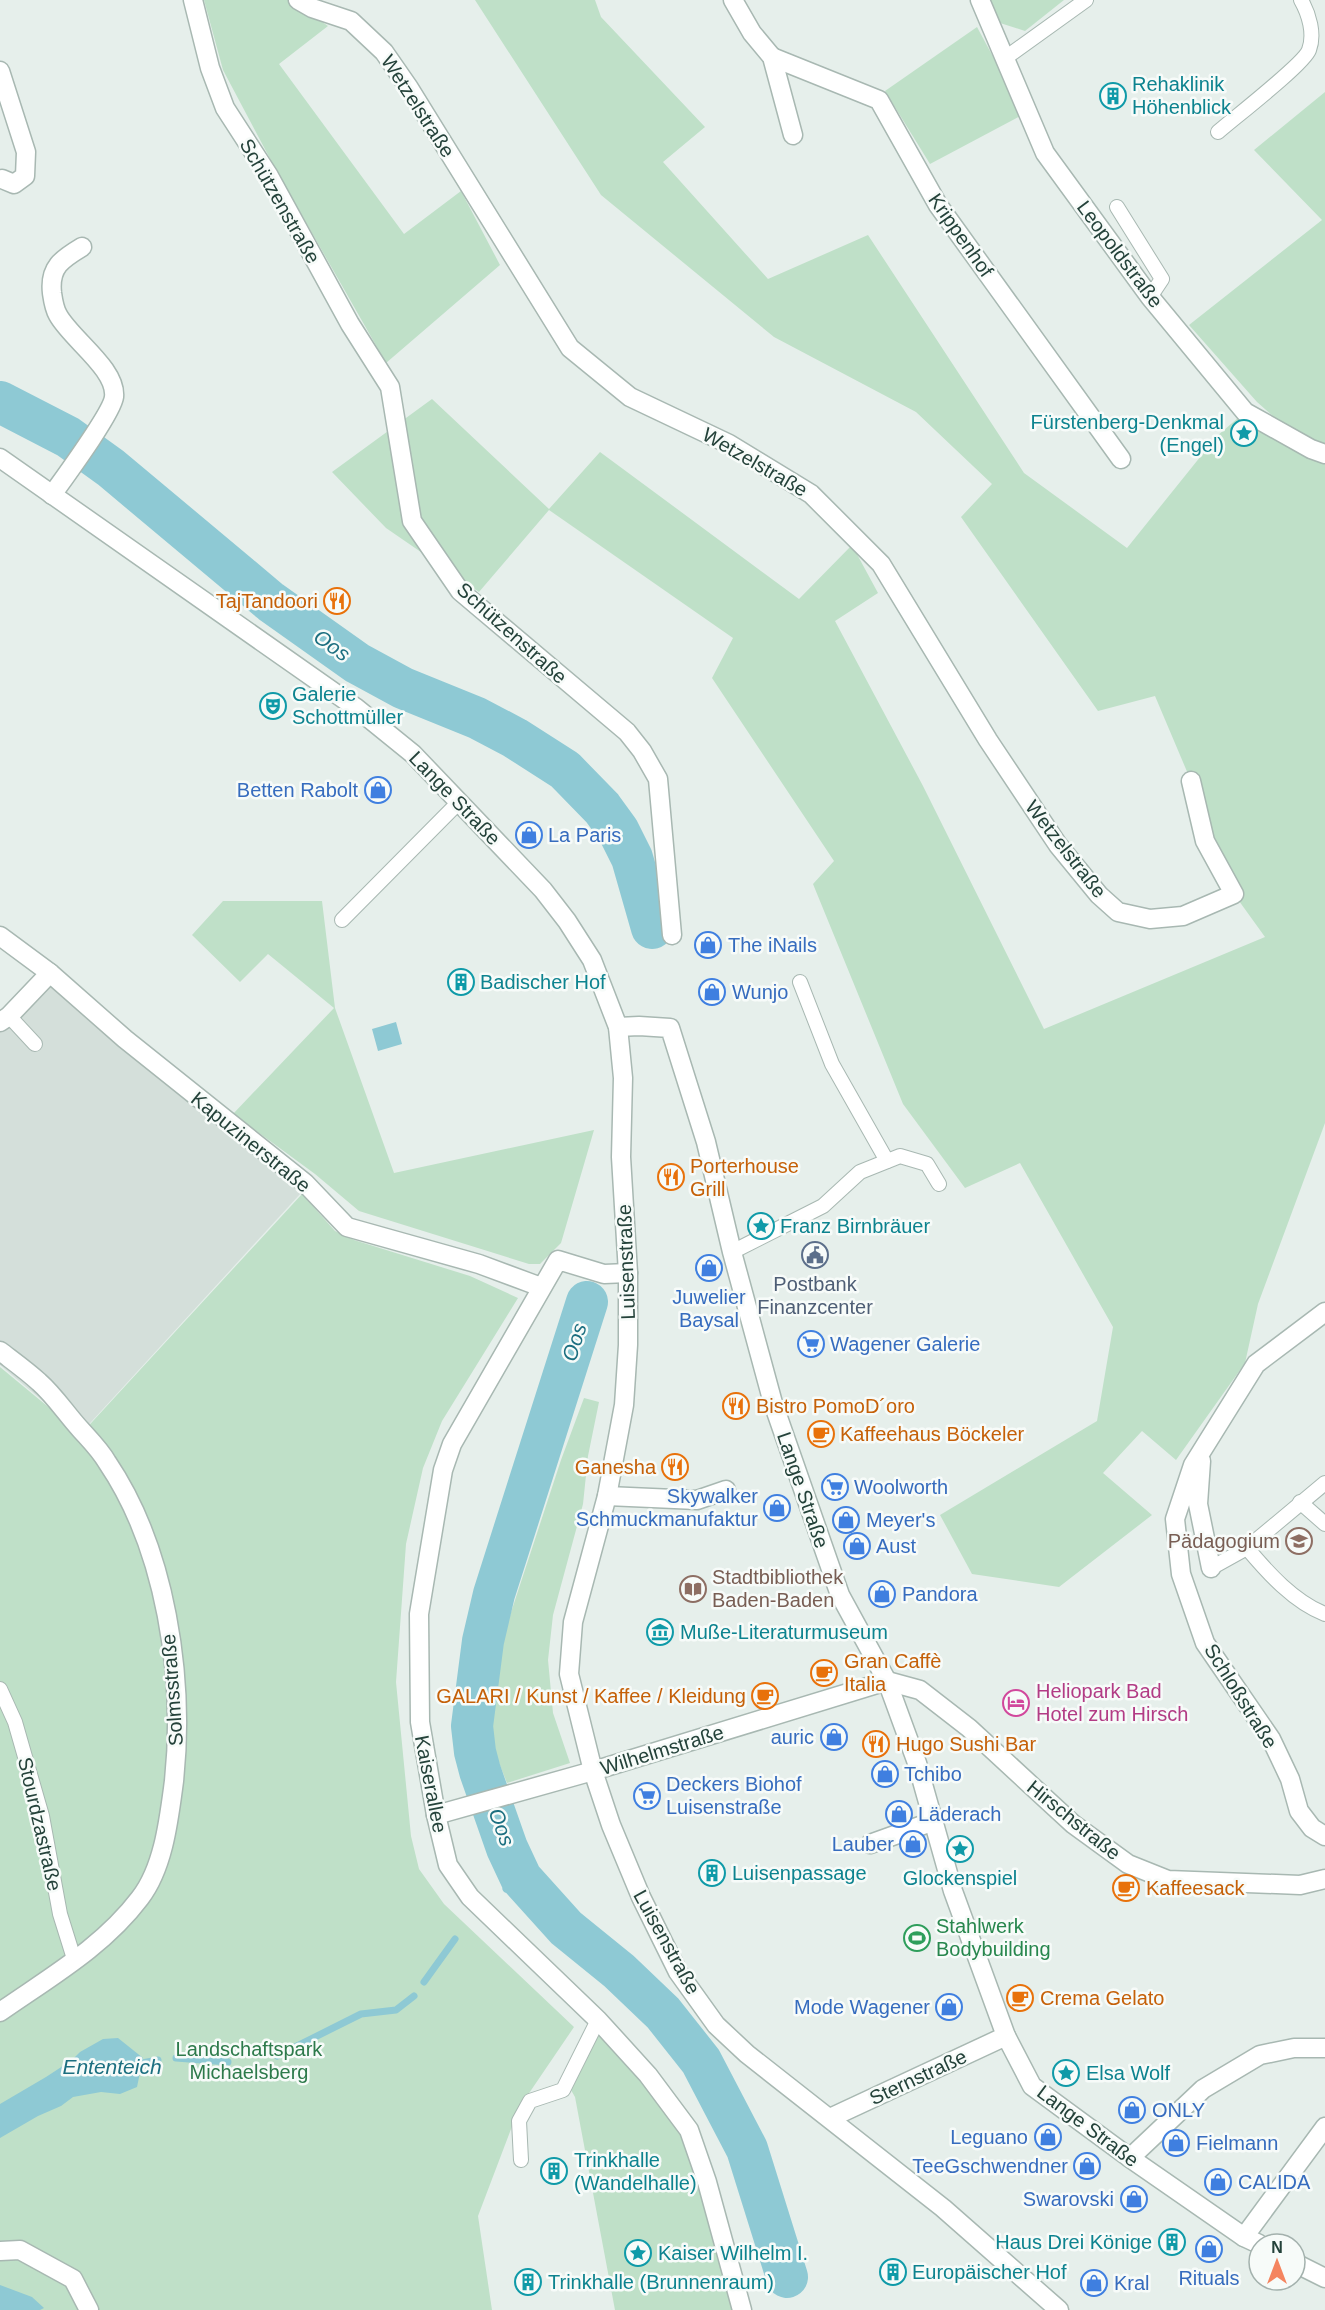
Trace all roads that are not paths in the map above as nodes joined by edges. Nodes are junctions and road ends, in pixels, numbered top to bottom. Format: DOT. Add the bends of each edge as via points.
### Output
graph roads {
  1 [pos="193,0"];
  2 [pos="298,0"];
  3 [pos="733,0"];
  4 [pos="980,0"];
  5 [pos="1086,0"];
  6 [pos="1301,0"];
  7 [pos="772,57"];
  8 [pos="1004,59"];
  9 [pos="0,71"];
  10 [pos="1218,132"];
  11 [pos="793,135"];
  12 [pos="2,179"];
  13 [pos="1117,207"];
  14 [pos="82,247"];
  15 [pos="1150,297"];
  16 [pos="1325,454"];
  17 [pos="0,458"];
  18 [pos="1121,459"];
  19 [pos="52,495"];
  20 [pos="1191,781"];
  21 [pos="460,801"];
  22 [pos="342,920"];
  23 [pos="0,936"];
  24 [pos="672,936"];
  25 [pos="50,973"];
  26 [pos="801,982"];
  27 [pos="5,1019"];
  28 [pos="618,1027"];
  29 [pos="35,1044"];
  30 [pos="887,1161"];
  31 [pos="939,1184"];
  32 [pos="732,1252"];
  33 [pos="628,1274"];
  34 [pos="542,1287"];
  35 [pos="1325,1312"];
  36 [pos="0,1351"];
  37 [pos="1202,1451"];
  38 [pos="1325,1483"];
  39 [pos="726,1490"];
  40 [pos="607,1496"];
  41 [pos="1300,1503"];
  42 [pos="1325,1524"];
  43 [pos="1247,1548"];
  44 [pos="1211,1568"];
  45 [pos="1325,1614"];
  46 [pos="887,1681"];
  47 [pos="0,1689"];
  48 [pos="592,1771"];
  49 [pos="436,1815"];
  50 [pos="934,1821"];
  51 [pos="1325,1836"];
  52 [pos="870,1844"];
  53 [pos="1325,1879"];
  54 [pos="75,1962"];
  55 [pos="0,2012"];
  56 [pos="598,2020"];
  57 [pos="1006,2036"];
  58 [pos="1325,2048"];
  59 [pos="830,2118"];
  60 [pos="1325,2127"];
  61 [pos="1130,2158"];
  62 [pos="521,2160"];
  63 [pos="1258,2232"];
  64 [pos="1247,2238"];
  65 [pos="0,2251"];
  66 [pos="1307,2269"];
  67 [pos="1325,2278"];
  68 [pos="89,2310"];
  69 [pos="742,2310"];
  70 [pos="1059,2310"];
  1 -- 24 [label="street, Schützenstraße" via="210,68 225,108 390,387 412,521 460,591 627,732 658,779"];
  2 -- 20 [label="street, Wetzelstraße" via="351,21 384,52 570,348 630,397 729,444 811,494 881,564 987,740 1058,844 1118,912 1150,919 1183,916 1234,894 1205,842"];
  3 -- 7 [label="street, Krippenhof"];
  4 -- 8 [label="street, Leopoldstraße"];
  5 -- 8 [label="lane"];
  6 -- 10 [label="lane" via="1312,27 1309,50"];
  7 -- 11 [label="street, Krippenhof"];
  7 -- 18 [label="street, Krippenhof" via="879,100 938,205"];
  8 -- 15 [label="street, Leopoldstraße" via="1045,153"];
  9 -- 12 [label="street" via="26,152 25,176 14,183"];
  13 -- 15 [label="lane" via="1162,279"];
  14 -- 19 [label="street" via="61,260 50,279 53,301 58,315 111,381 114,399"];
  15 -- 16 [label="street, Leopoldstraße" via="1245,412"];
  17 -- 19 [label="street, Lange Straße"];
  19 -- 21 [label="street, Lange Straße" via="355,707 413,754"];
  21 -- 22 [label="lane"];
  21 -- 28 [label="street, Lange Straße" via="567,921 592,960"];
  23 -- 25 [label="street, Kapuzinerstraße"];
  25 -- 27 [label="street"];
  25 -- 34 [label="street, Kapuzinerstraße" via="122,1044 305,1183 347,1227 478,1264"];
  26 -- 30 [label="lane" via="832,1064"];
  27 -- 29 [label="lane"];
  28 -- 32 [label="street, Lange Straße" via="670,1028 706,1142"];
  28 -- 33 [label="street, Luisenstraße"];
  30 -- 31 [label="lane" via="900,1156 927,1164"];
  30 -- 32 [label="lane" via="860,1172 823,1206"];
  32 -- 46 [label="street, Lange Straße" via="773,1403 812,1518 840,1595"];
  33 -- 34 [label="street, Kaiserallee" via="604,1274 558,1260"];
  33 -- 40 [label="street, Luisenstraße" via="624,1405"];
  34 -- 49 [label="street, Kaiserallee" via="452,1444 443,1470 419,1614 420,1722"];
  35 -- 37 [label="street, Schloßstraße" via="1256,1364"];
  36 -- 54 [label="street, Solmsstraße" via="41,1383 107,1461 140,1520 166,1605 176,1689 176,1755 170,1817 160,1858 142,1896"];
  37 -- 44 [label="street" via="1198,1504"];
  37 -- 51 [label="street, Schloßstraße" via="1193,1465 1175,1519 1181,1574 1205,1643 1270,1739 1290,1779 1299,1811 1312,1828"];
  38 -- 41 [label="lane"];
  39 -- 40 [label="street" via="697,1500"];
  40 -- 48 [label="street, Luisenstraße" via="573,1622 569,1674"];
  41 -- 42 [label="lane"];
  41 -- 43 [label="lane"];
  43 -- 44 [label="lane"];
  43 -- 45 [label="lane" via="1292,1594"];
  46 -- 48 [label="street, Wilhelmstraße"];
  46 -- 50 [label="street, Lange Straße"];
  46 -- 53 [label="street, Hirschstraße" via="920,1690 969,1728 1073,1824 1128,1864 1168,1880 1300,1885"];
  47 -- 54 [label="lane, Stourdzastraße" via="15,1722 42,1816 60,1914"];
  48 -- 49 [label="street, Wilhelmstraße"];
  48 -- 59 [label="street, Luisenstraße" via="641,1897 678,1972 716,2025"];
  49 -- 56 [label="street, Kaiserallee" via="448,1865 470,1897"];
  50 -- 52 [label="street"];
  50 -- 57 [label="street, Lange Straße" via="953,1891"];
  54 -- 55 [label="street, Solmsstraße"];
  56 -- 62 [label="lane" via="563,2090 530,2101 519,2121"];
  56 -- 69 [label="street, Kaiserallee" via="648,2075 688,2130 707,2181"];
  57 -- 59 [label="street, Sternstraße"];
  57 -- 61 [label="street, Lange Straße" via="1032,2085"];
  58 -- 61 [label="street" via="1294,2048 1260,2055 1203,2089"];
  59 -- 70 [label="street, Luisenstraße" via="943,2208"];
  60 -- 63 [label="street"];
  61 -- 64 [label="street, Lange Straße"];
  65 -- 68 [label="street" via="20,2250 73,2279"];
  66 -- 67 [label="street"];
}
